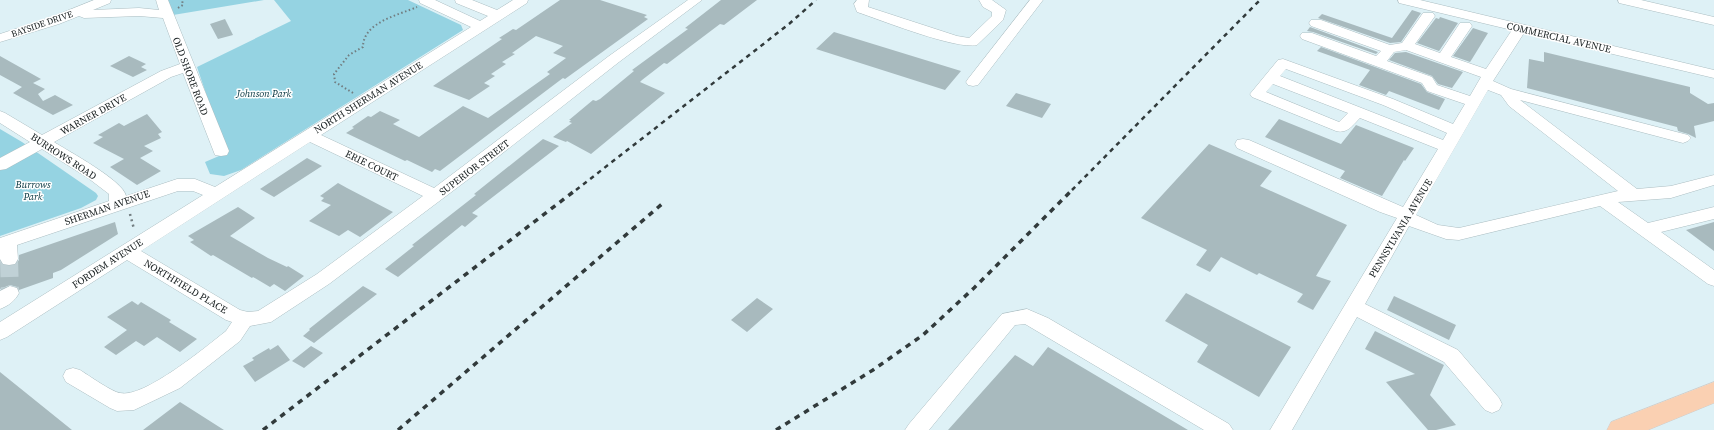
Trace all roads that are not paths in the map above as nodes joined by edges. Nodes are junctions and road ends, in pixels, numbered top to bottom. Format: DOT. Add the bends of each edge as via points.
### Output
graph roads {
  1 [pos="105,0"];
  2 [pos="162,0"];
  3 [pos="522,0"];
  4 [pos="696,0"];
  5 [pos="863,0"];
  6 [pos="985,0"];
  7 [pos="1037,0"];
  8 [pos="1404,0"];
  9 [pos="1625,0"];
  10 [pos="426,1"];
  11 [pos="464,1"];
  12 [pos="451,12"];
  13 [pos="168,15"];
  14 [pos="498,15"];
  15 [pos="66,16"];
  16 [pos="1428,16"];
  17 [pos="1714,21"];
  18 [pos="1316,24"];
  19 [pos="480,26"];
  20 [pos="1465,26"];
  21 [pos="1520,28"];
  22 [pos="1307,36"];
  23 [pos="0,38"];
  24 [pos="1407,46"];
  25 [pos="1389,49"];
  26 [pos="1443,59"];
  27 [pos="1379,62"];
  28 [pos="188,66"];
  29 [pos="1714,74"];
  30 [pos="1271,78"];
  31 [pos="1487,79"];
  32 [pos="973,82"];
  33 [pos="1506,92"];
  34 [pos="1473,102"];
  35 [pos="1358,112"];
  36 [pos="0,116"];
  37 [pos="1456,132"];
  38 [pos="308,135"];
  39 [pos="1683,138"];
  40 [pos="43,142"];
  41 [pos="1243,144"];
  42 [pos="1447,147"];
  43 [pos="221,151"];
  44 [pos="0,165"];
  45 [pos="1714,180"];
  46 [pos="215,194"];
  47 [pos="435,195"];
  48 [pos="1634,195"];
  49 [pos="1603,200"];
  50 [pos="124,208"];
  51 [pos="1714,213"];
  52 [pos="1407,217"];
  53 [pos="1646,230"];
  54 [pos="4,242"];
  55 [pos="128,250"];
  56 [pos="9,259"];
  57 [pos="1714,279"];
  58 [pos="1353,306"];
  59 [pos="245,319"];
  60 [pos="0,332"];
  61 [pos="74,376"];
  62 [pos="1714,392"];
  63 [pos="1492,404"];
  64 [pos="916,430"];
  65 [pos="1222,430"];
  66 [pos="1282,430"];
  67 [pos="1620,430"];
  1 -- 15 [label="street, BAYSIDE DRIVE"];
  2 -- 13 [label="street, OLD SHORE ROAD"];
  3 -- 14 [label="street, NORTH SHERMAN AVENUE"];
  4 -- 47 [label="street, SUPERIOR STREET"];
  5 -- 6 [label="street" via="862,9 955,40 972,42 998,17 999,10"];
  7 -- 32 [label="street"];
  8 -- 21 [label="street, COMMERCIAL AVENUE"];
  9 -- 17 [label="street"];
  10 -- 12 [label="street"];
  11 -- 12 [label="street"];
  11 -- 14 [label="street"];
  12 -- 19 [label="street"];
  13 -- 15 [label="street" via="121,12"];
  13 -- 28 [label="street, OLD SHORE ROAD"];
  14 -- 19 [label="street, NORTH SHERMAN AVENUE"];
  15 -- 23 [label="street, BAYSIDE DRIVE"];
  16 -- 24 [label="street"];
  18 -- 25 [label="street"];
  19 -- 38 [label="street, NORTH SHERMAN AVENUE"];
  20 -- 26 [label="street"];
  21 -- 29 [label="street, COMMERCIAL AVENUE"];
  21 -- 31 [label="street, PENNSYLVANIA AVENUE"];
  22 -- 27 [label="street"];
  24 -- 25 [label="street"];
  24 -- 26 [label="street"];
  25 -- 27 [label="street"];
  26 -- 31 [label="street"];
  27 -- 34 [label="street" via="1427,80 1432,88"];
  28 -- 40 [label="street, WARNER DRIVE" via="166,74"];
  28 -- 43 [label="street, OLD SHORE ROAD"];
  30 -- 35 [label="street"];
  30 -- 35 [label="street" via="1257,94 1341,128"];
  30 -- 37 [label="street" via="1284,63 1388,102"];
  31 -- 33 [label="street"];
  31 -- 34 [label="street, PENNSYLVANIA AVENUE"];
  33 -- 39 [label="street"];
  33 -- 48 [label="street" via="1514,103"];
  34 -- 37 [label="street, PENNSYLVANIA AVENUE"];
  35 -- 42 [label="street"];
  36 -- 40 [label="street, BURROWS ROAD"];
  37 -- 42 [label="street, PENNSYLVANIA AVENUE"];
  38 -- 46 [label="street, NORTH SHERMAN AVENUE"];
  38 -- 47 [label="street, ERIE COURT"];
  40 -- 44 [label="street, WARNER DRIVE"];
  40 -- 50 [label="street, BURROWS ROAD" via="94,174 117,192"];
  41 -- 52 [label="street"];
  42 -- 52 [label="street, PENNSYLVANIA AVENUE"];
  45 -- 48 [label="street" via="1671,192"];
  46 -- 50 [label="street, SHERMAN AVENUE" via="195,185 177,185"];
  46 -- 55 [label="street, FORDEM AVENUE"];
  47 -- 59 [label="street, SUPERIOR STREET" via="323,279 274,312 256,320"];
  48 -- 49 [label="street"];
  49 -- 52 [label="street" via="1459,234 1432,229"];
  49 -- 53 [label="street"];
  50 -- 54 [label="street, SHERMAN AVENUE"];
  51 -- 53 [label="street"];
  52 -- 58 [label="street, PENNSYLVANIA AVENUE"];
  53 -- 57 [label="street"];
  54 -- 56 [label="street"];
  55 -- 59 [label="street, NORTHFIELD PLACE" via="232,315"];
  55 -- 60 [label="street, FORDEM AVENUE"];
  58 -- 63 [label="street" via="1451,356"];
  58 -- 66 [label="street, PENNSYLVANIA AVENUE"];
  59 -- 61 [label="street" via="233,336 202,361 173,382 134,401 117,402"];
  62 -- 67 [label="main road"];
  64 -- 65 [label="street" via="1009,319 1027,316"];
}
